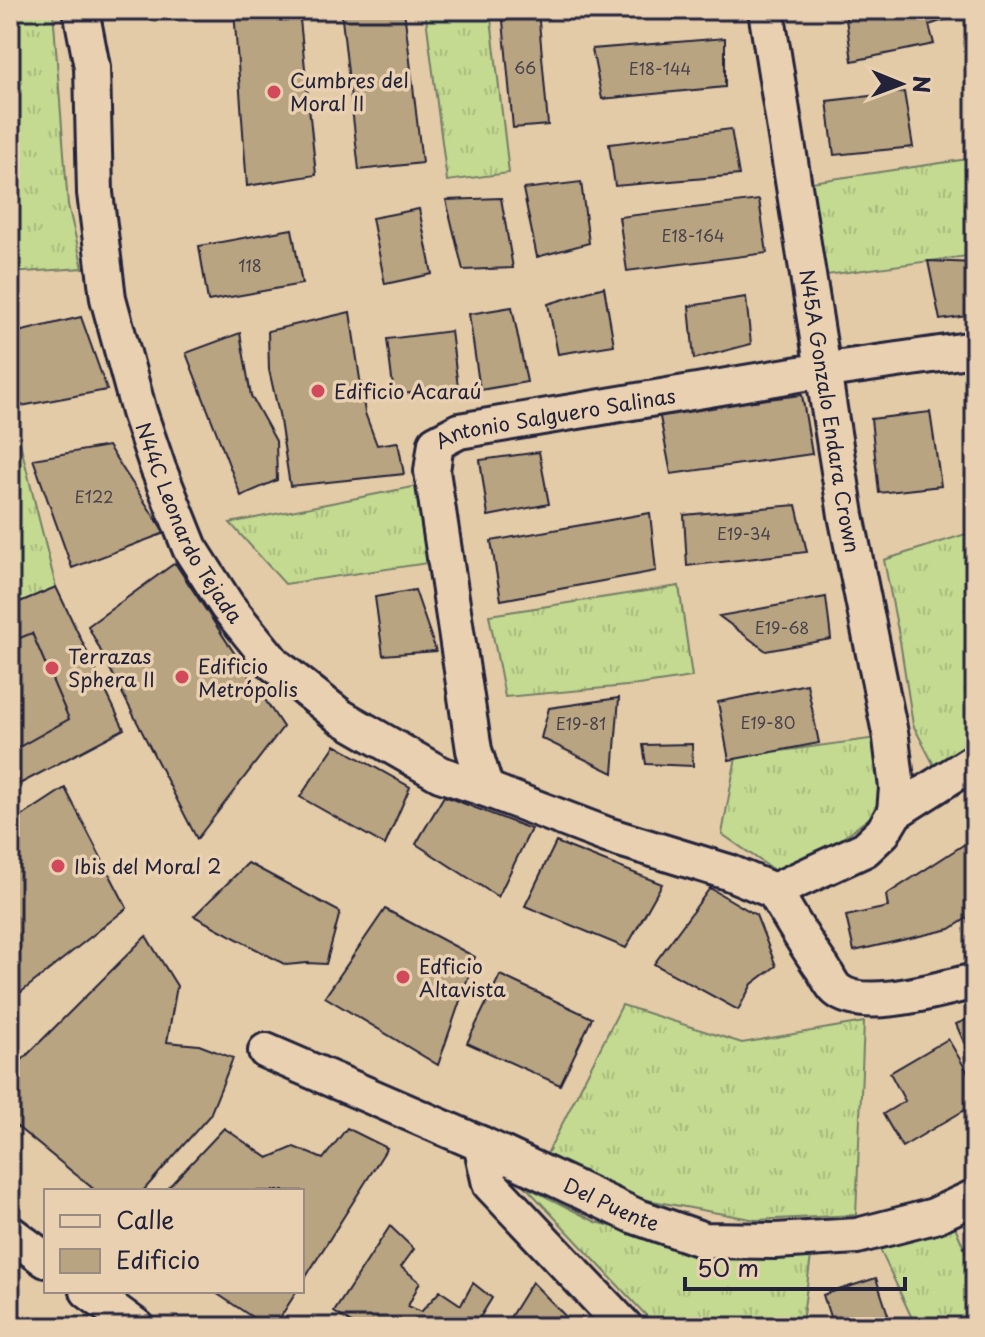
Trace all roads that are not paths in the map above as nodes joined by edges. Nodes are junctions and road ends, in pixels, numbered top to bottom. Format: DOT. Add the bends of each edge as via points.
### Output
graph roads {
  1 [pos="81,10"];
  2 [pos="766,10"];
  3 [pos="975,349"];
  4 [pos="824,371"];
  5 [pos="975,761"];
  6 [pos="486,789"];
  7 [pos="895,812"];
  8 [pos="774,891"];
  9 [pos="975,981"];
  10 [pos="266,1051"];
  11 [pos="481,1144"];
  12 [pos="975,1197"];
  13 [pos="10,1233"];
  14 [pos="44,1258"];
  15 [pos="91,1293"];
  16 [pos="137,1327"];
  17 [pos="625,1327"];
  1 -- 6 [label="street, N44C Leonardo Tejada" via="92,67 95,193 108,298 139,412 190,548 227,606 274,664 341,717 440,774"];
  2 -- 4 [label="street, N45A Gonzalo Endara Crown"];
  3 -- 4 [label="street, Antonio Salguero Salinas"];
  4 -- 6 [label="street, Antonio Salguero Salinas" via="459,431 436,443 434,486 474,750"];
  4 -- 7 [label="street, N45A Gonzalo Endara Crown" via="846,515 891,738"];
  5 -- 7 [label="street"];
  6 -- 8 [label="street, N44C Leonardo Tejada"];
  7 -- 8 [label="street" via="865,849"];
  8 -- 9 [label="street" via="837,990 856,999 906,996"];
  10 -- 11 [label="street, Del Puente"];
  11 -- 12 [label="street, Del Puente" via="635,1216 704,1240 857,1236 934,1216"];
  11 -- 17 [label="street" via="490,1184"];
  13 -- 14 [label="street"];
  15 -- 16 [label="street"];
}
